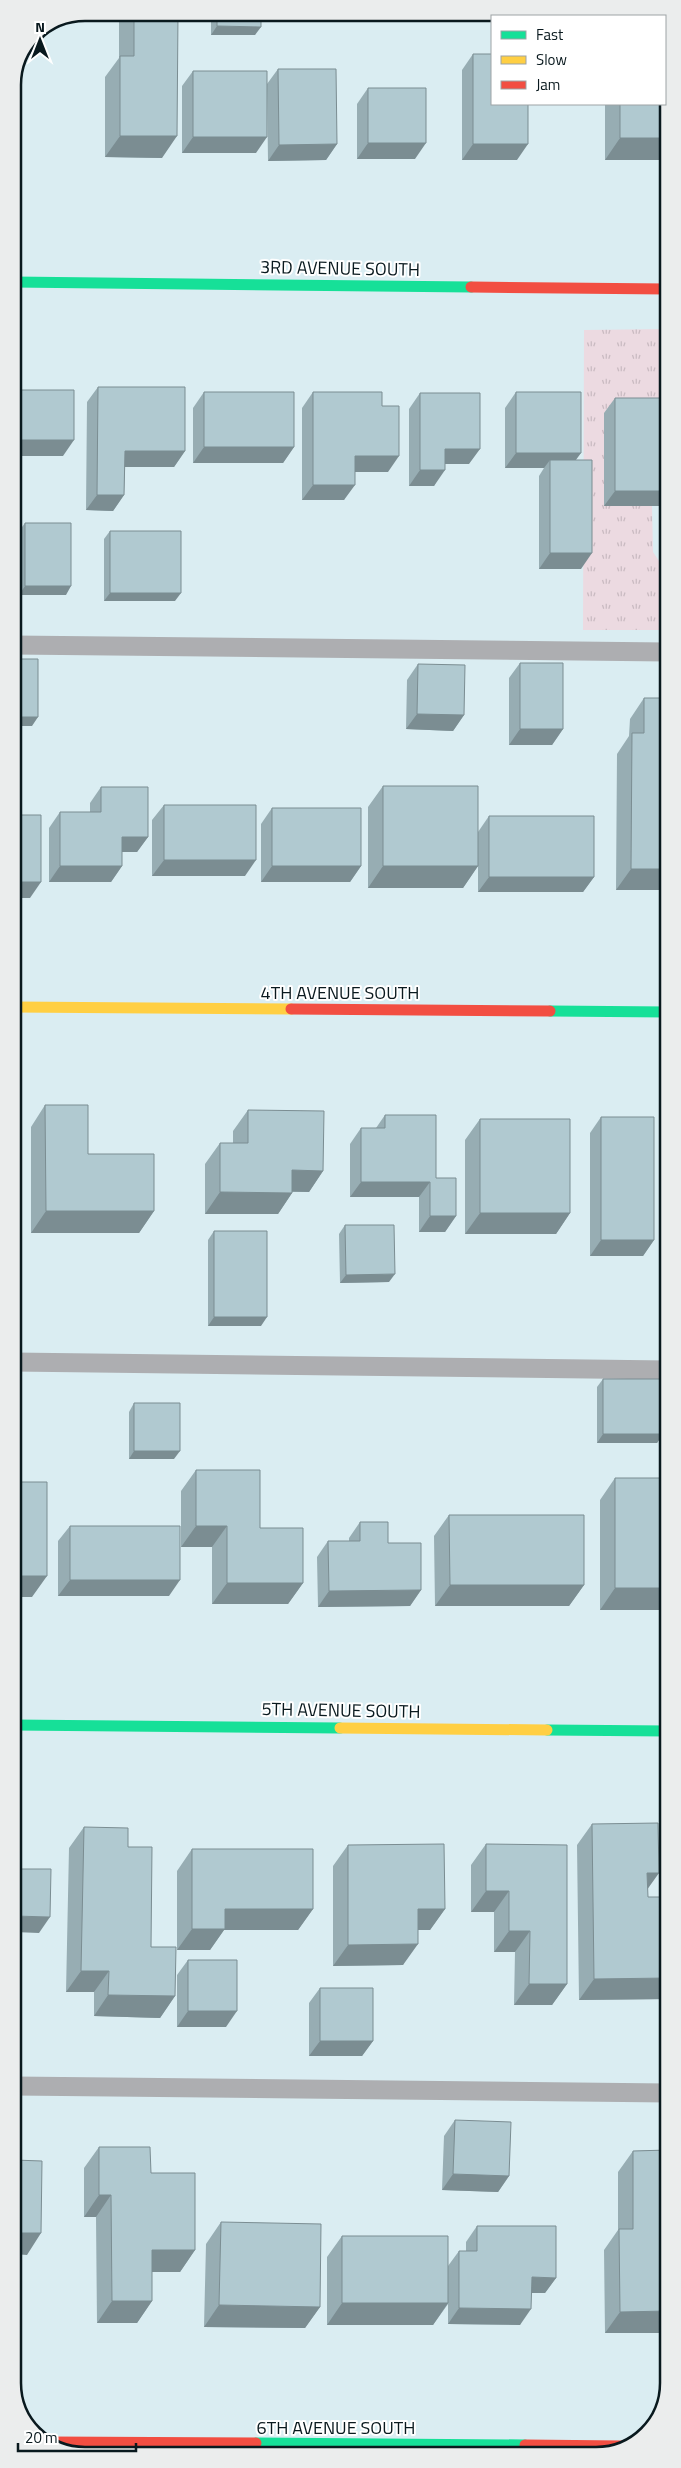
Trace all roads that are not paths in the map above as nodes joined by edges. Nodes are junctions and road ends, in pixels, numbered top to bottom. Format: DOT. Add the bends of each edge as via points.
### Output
graph roads {
  1 [pos="21,282"];
  2 [pos="660,289"];
  3 [pos="21,645"];
  4 [pos="660,652"];
  5 [pos="21,1007"];
  6 [pos="660,1012"];
  7 [pos="21,1362"];
  8 [pos="660,1370"];
  9 [pos="21,1724"];
  10 [pos="660,1731"];
  11 [pos="21,2086"];
  12 [pos="660,2093"];
  13 [pos="61,2442"];
  14 [pos="608,2446"];
  1 -- 2 [label="street, 3RD AVENUE SOUTH"];
  3 -- 4 [label="lane"];
  5 -- 6 [label="street, 4TH AVENUE SOUTH"];
  7 -- 8 [label="lane"];
  9 -- 10 [label="street, 5TH AVENUE SOUTH"];
  11 -- 12 [label="lane"];
  13 -- 14 [label="street, 6TH AVENUE SOUTH"];
}
